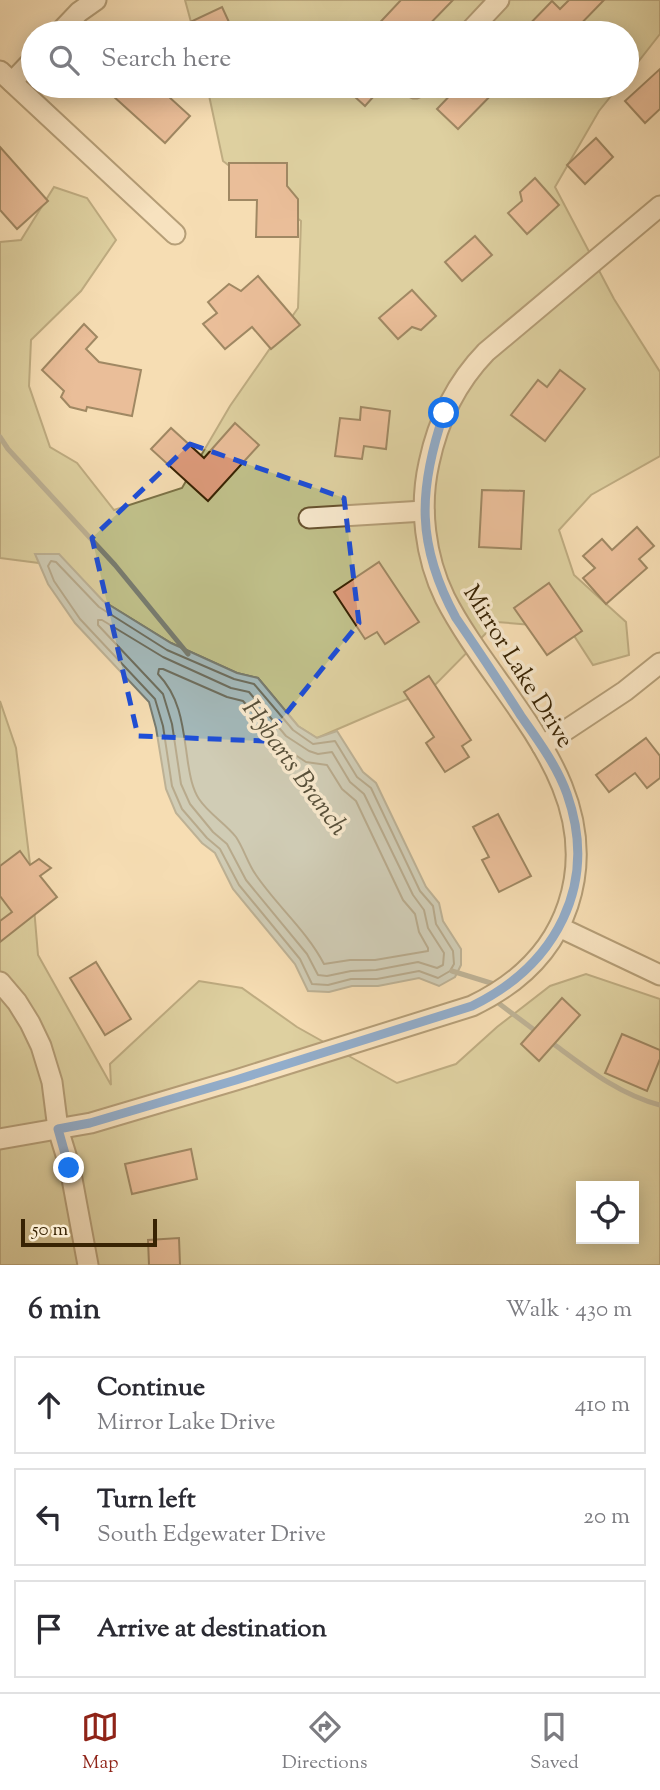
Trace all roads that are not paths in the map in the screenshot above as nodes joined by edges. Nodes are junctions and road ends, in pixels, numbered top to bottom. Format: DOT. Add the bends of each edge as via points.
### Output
graph roads {
  1 [pos="96,0"];
  2 [pos="499,0"];
  3 [pos="70,21"];
  4 [pos="479,21"];
  5 [pos="21,68"];
  6 [pos="6,77"];
  7 [pos="21,91"];
  8 [pos="29,98"];
  9 [pos="660,206"];
  10 [pos="175,234"];
  11 [pos="424,511"];
  12 [pos="309,519"];
  13 [pos="660,663"];
  14 [pos="541,746"];
  15 [pos="559,927"];
  16 [pos="660,975"];
  17 [pos="0,982"];
  18 [pos="58,1129"];
  19 [pos="0,1139"];
  20 [pos="88,1265"];
  1 -- 3 [label="street"];
  2 -- 4 [label="street"];
  5 -- 6 [label="street"];
  6 -- 7 [label="street"];
  8 -- 10 [label="street"];
  9 -- 11 [label="street, Mirror Lake Drive" via="469,370 444,413 432,449"];
  11 -- 12 [label="street"];
  11 -- 14 [label="street, Mirror Lake Drive" via="428,548 444,596"];
  13 -- 14 [label="street"];
  14 -- 15 [label="street, Mirror Lake Drive" via="566,792 577,841 573,891"];
  15 -- 16 [label="street"];
  15 -- 18 [label="street, Mirror Lake Drive" via="516,981 472,1006 236,1080"];
  17 -- 18 [label="street" via="41,1046 52,1082"];
  18 -- 19 [label="street, Mirror Lake Drive"];
  18 -- 20 [label="street"];
}
